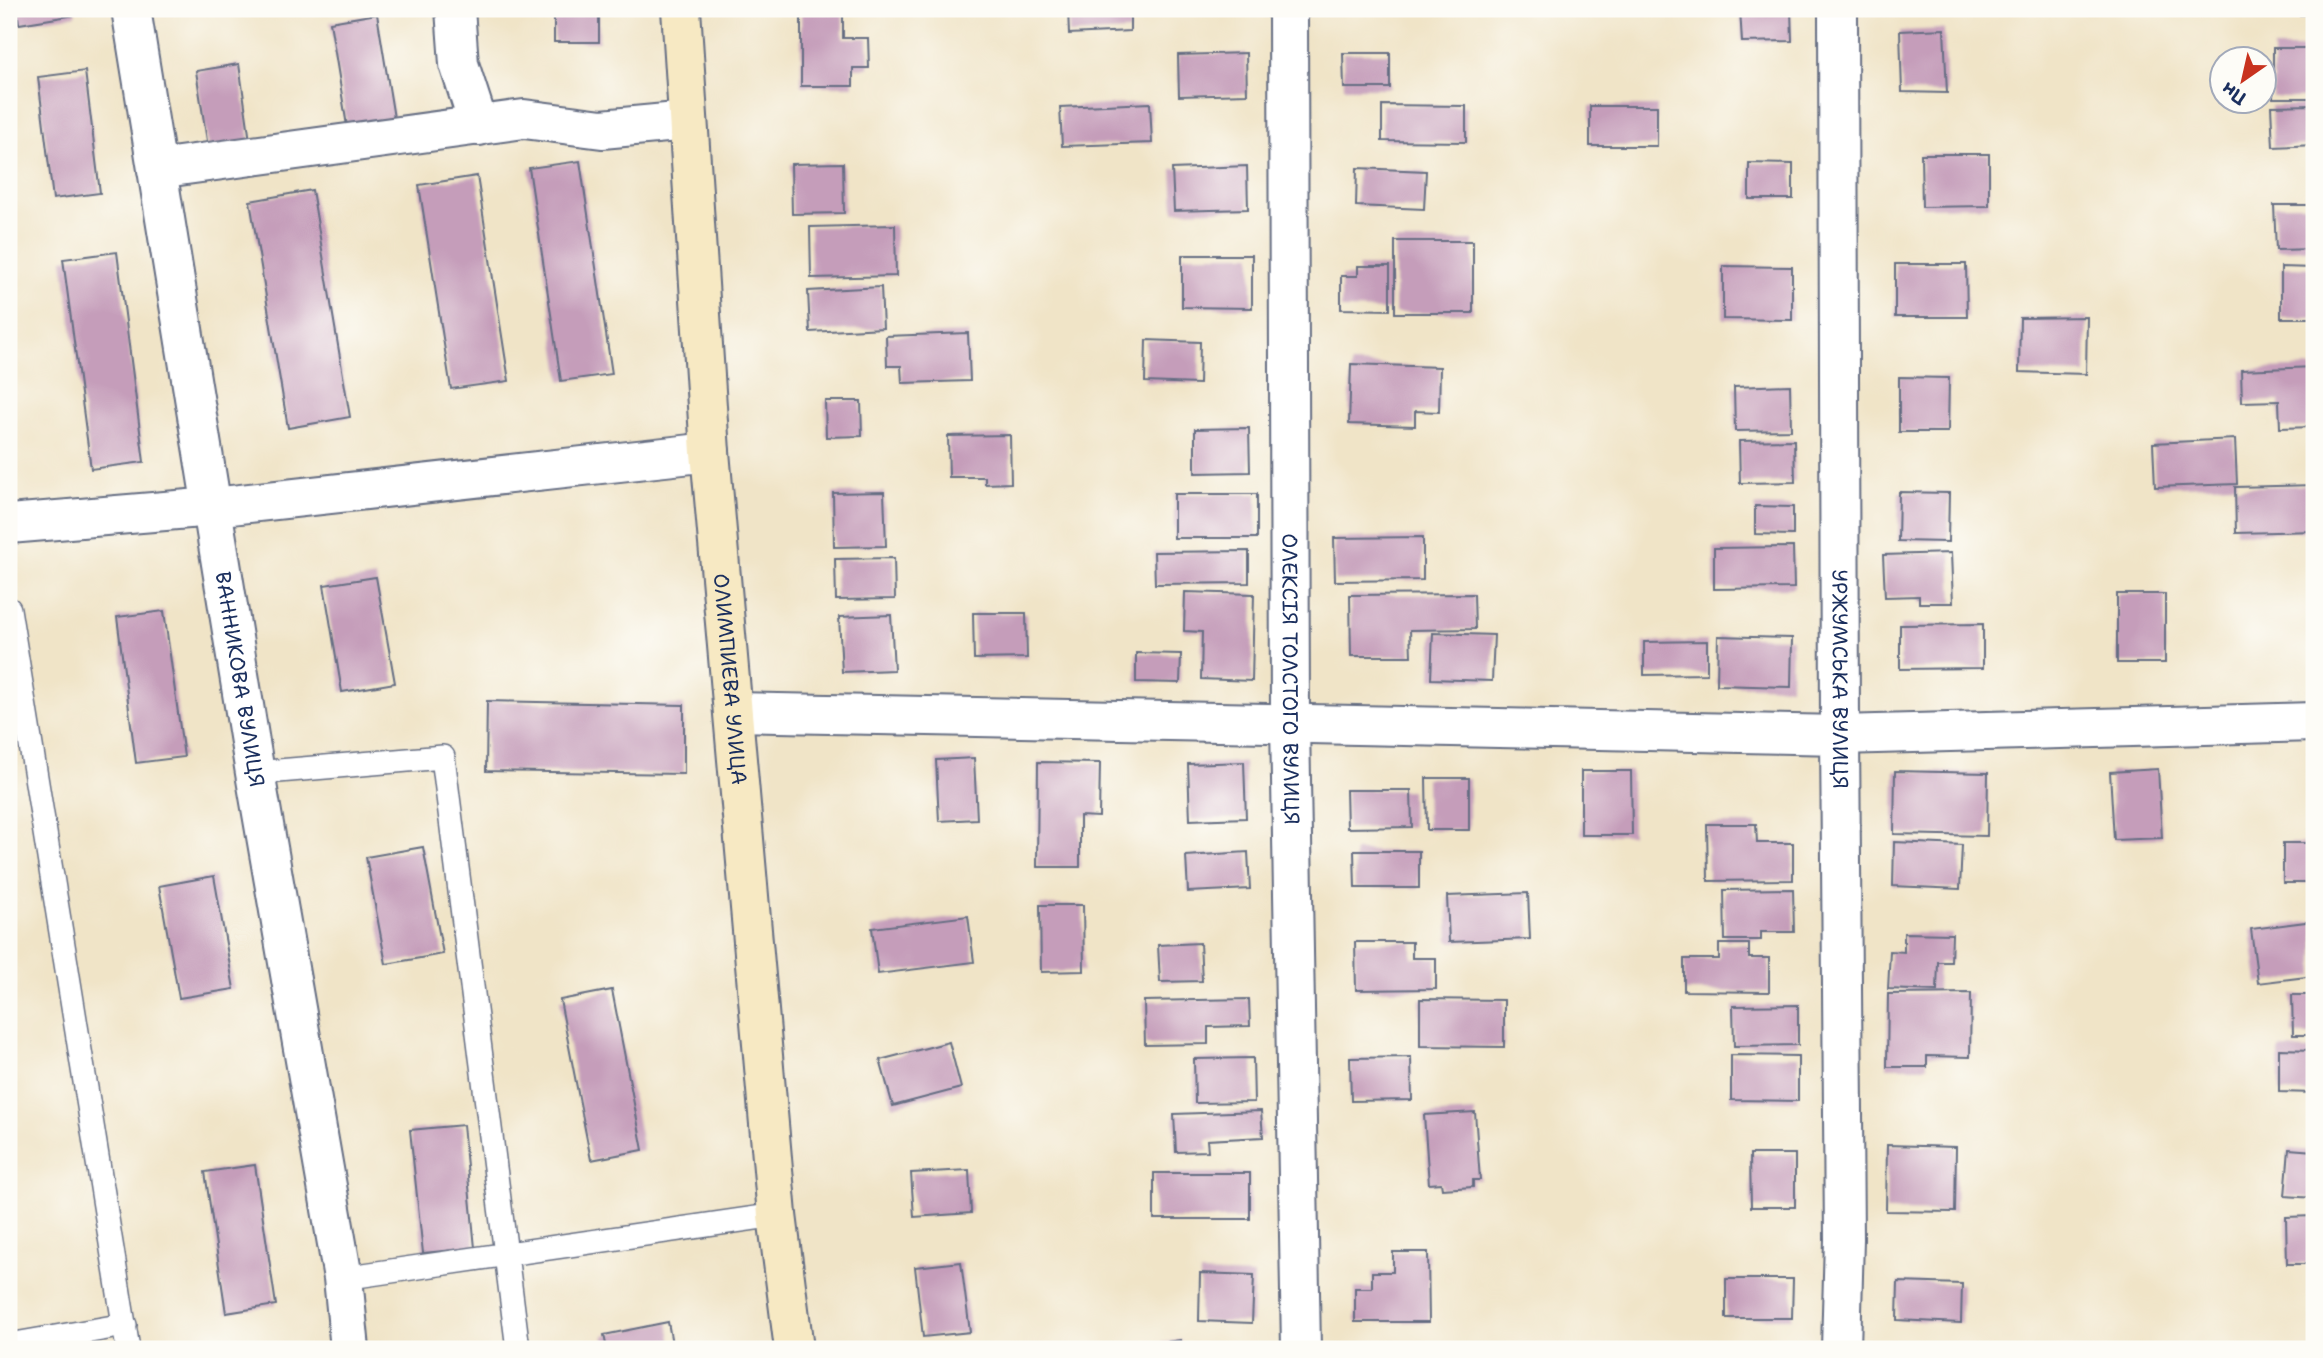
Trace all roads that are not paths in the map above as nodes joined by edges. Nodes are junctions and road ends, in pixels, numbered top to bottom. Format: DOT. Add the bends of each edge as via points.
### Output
graph roads {
  1 [pos="131,9"];
  2 [pos="455,9"];
  3 [pos="681,9"];
  4 [pos="1288,9"];
  5 [pos="1838,9"];
  6 [pos="688,121"];
  7 [pos="478,126"];
  8 [pos="157,169"];
  9 [pos="710,452"];
  10 [pos="213,507"];
  11 [pos="9,524"];
  12 [pos="9,609"];
  13 [pos="734,712"];
  14 [pos="2314,722"];
  15 [pos="1290,723"];
  16 [pos="1840,735"];
  17 [pos="255,773"];
  18 [pos="777,1215"];
  19 [pos="506,1255"];
  20 [pos="342,1278"];
  21 [pos="125,1325"];
  22 [pos="9,1345"];
  23 [pos="128,1349"];
  24 [pos="350,1349"];
  25 [pos="518,1349"];
  26 [pos="794,1349"];
  27 [pos="1301,1349"];
  28 [pos="1842,1349"];
  1 -- 8 [label="street, ВАННИКОВА ВУЛИЦЯ"];
  2 -- 7 [label="street" via="459,64"];
  3 -- 6 [label="main road, ОЛИМПИЕВА УЛИЦА"];
  4 -- 15 [label="street, ОЛЕКСІЯ ТОЛСТОГО ВУЛИЦЯ"];
  5 -- 16 [label="street, УРЖУМСЬКА ВУЛИЦЯ"];
  6 -- 7 [label="street" via="602,129 524,119"];
  6 -- 9 [label="main road, ОЛИМПИЕВА УЛИЦА"];
  7 -- 8 [label="street"];
  8 -- 10 [label="street, ВАННИКОВА ВУЛИЦЯ"];
  9 -- 10 [label="street"];
  9 -- 13 [label="main road, ОЛИМПИЕВА УЛИЦА"];
  10 -- 11 [label="street"];
  10 -- 17 [label="street, ВАННИКОВА ВУЛИЦЯ"];
  12 -- 21 [label="lane"];
  13 -- 15 [label="street"];
  13 -- 18 [label="main road, ОЛИМПИЕВА УЛИЦА"];
  14 -- 16 [label="street"];
  15 -- 16 [label="street"];
  15 -- 27 [label="street, ОЛЕКСІЯ ТОЛСТОГО ВУЛИЦЯ"];
  16 -- 28 [label="street, УРЖУМСЬКА ВУЛИЦЯ"];
  17 -- 19 [label="lane" via="443,757"];
  17 -- 20 [label="street, ВАННИКОВА ВУЛИЦЯ"];
  18 -- 19 [label="lane"];
  18 -- 26 [label="main road, ОЛИМПИЕВА УЛИЦА"];
  19 -- 20 [label="lane"];
  19 -- 25 [label="lane"];
  20 -- 24 [label="street, ВАННИКОВА ВУЛИЦЯ"];
  21 -- 22 [label="lane"];
  21 -- 23 [label="lane"];
}
